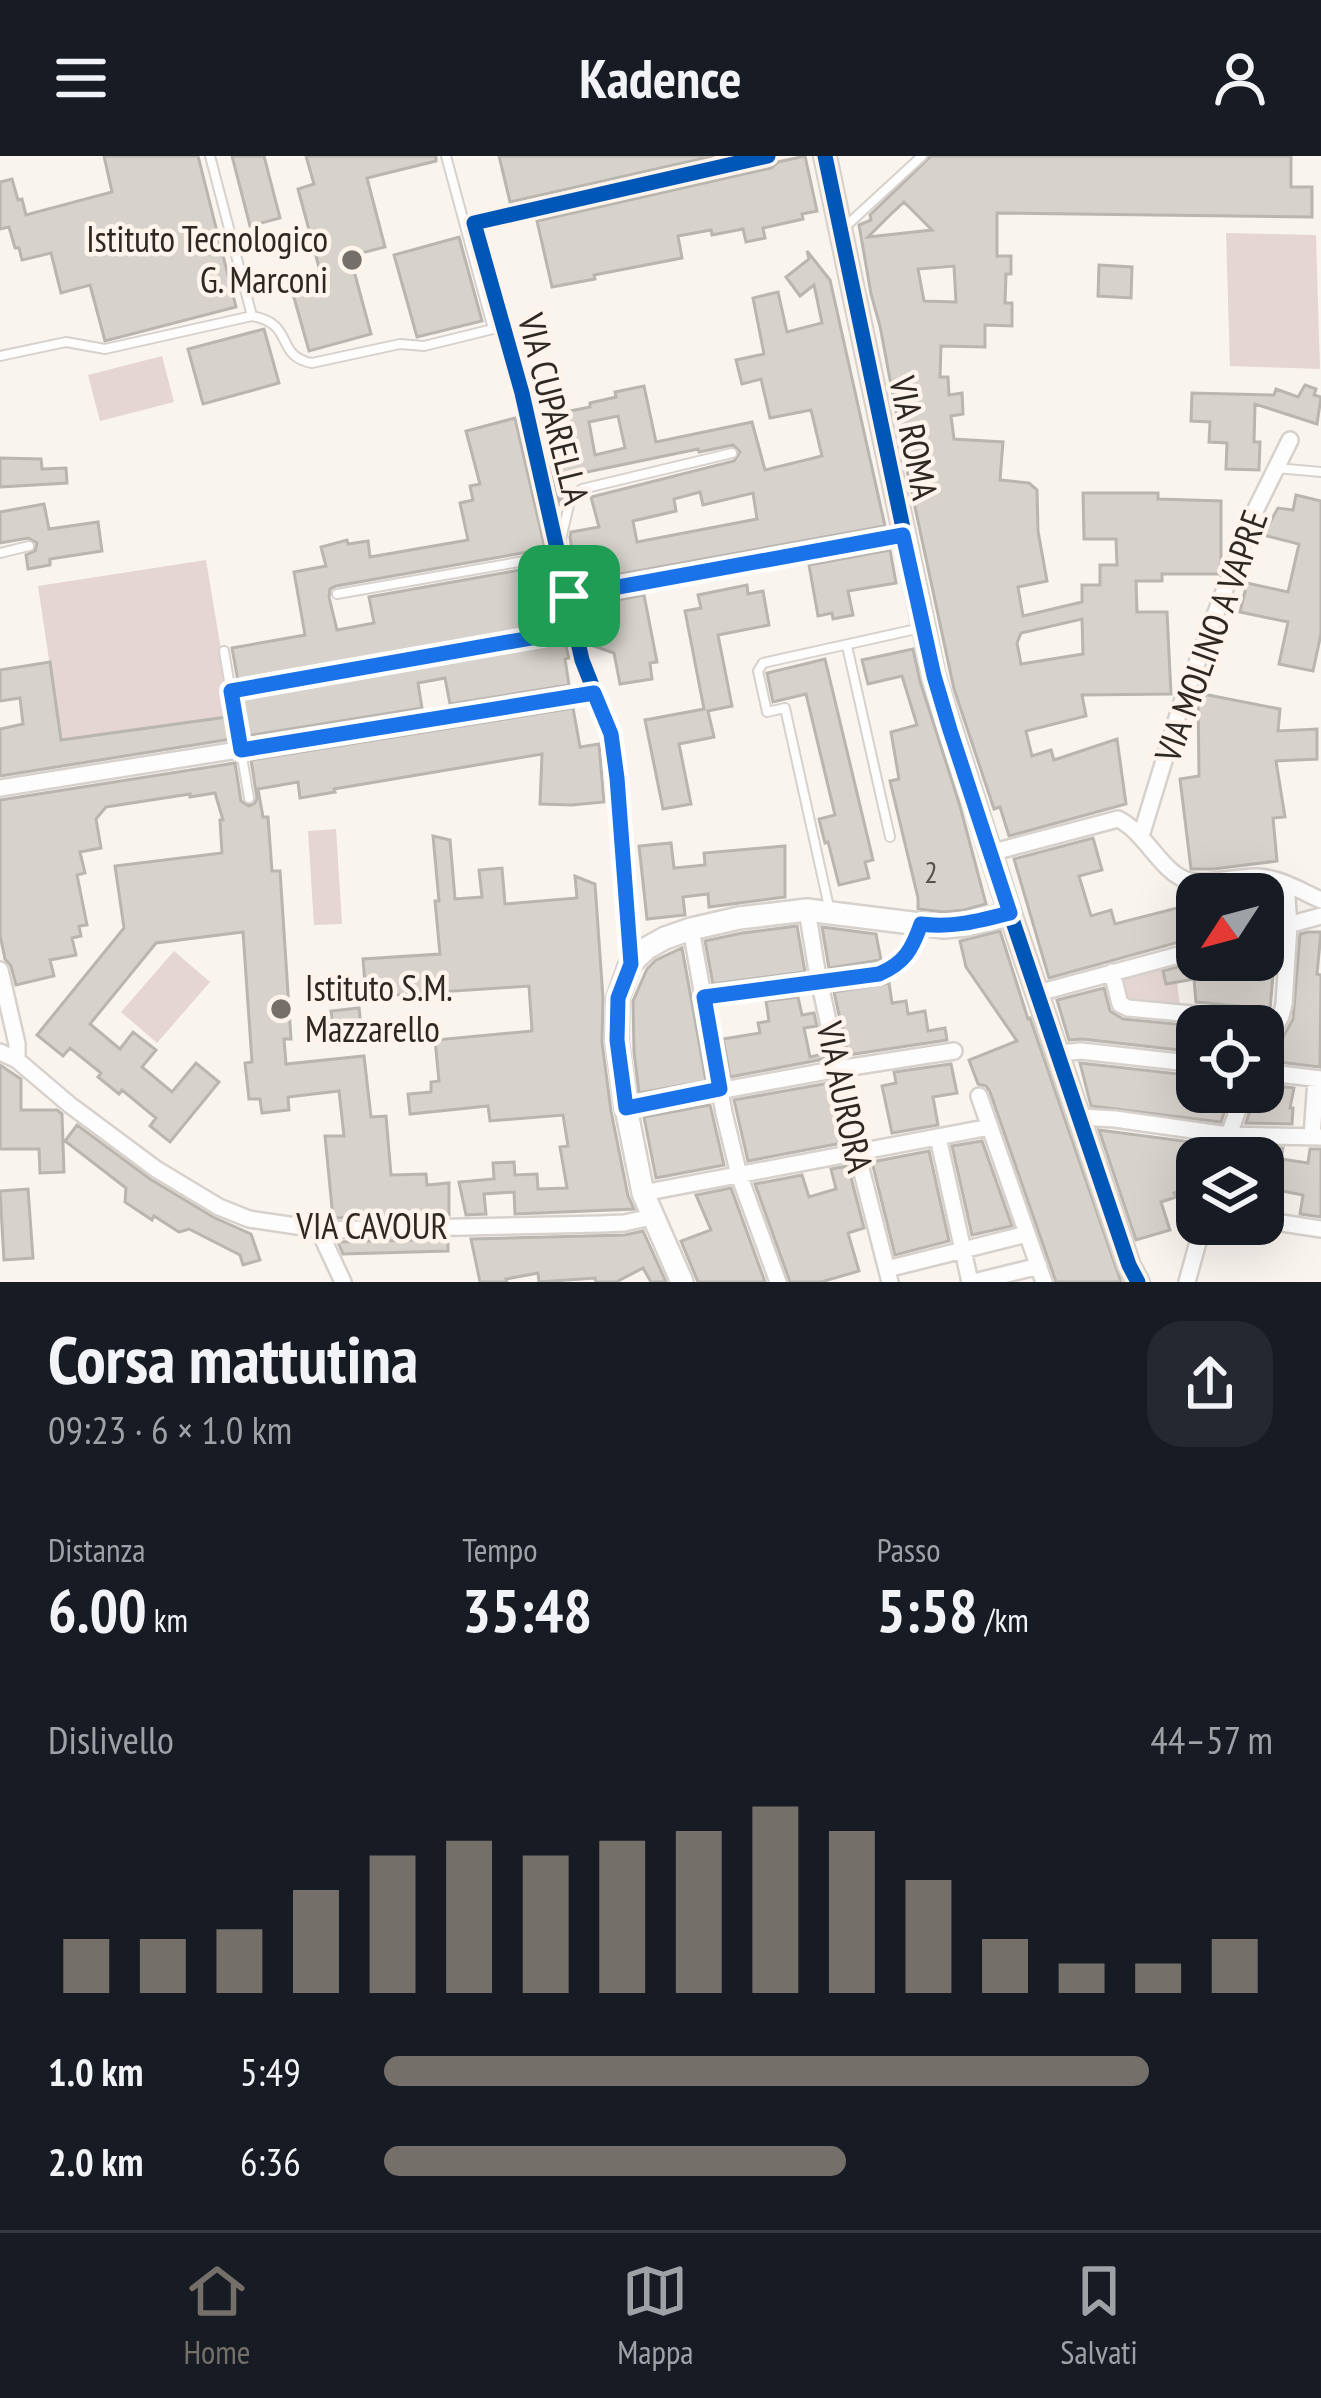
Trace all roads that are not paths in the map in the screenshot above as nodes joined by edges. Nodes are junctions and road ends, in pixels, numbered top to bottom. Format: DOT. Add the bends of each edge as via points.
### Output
graph roads {
  1 [pos="210,156"];
  2 [pos="446,156"];
  3 [pos="768,156"];
  4 [pos="825,156"];
  5 [pos="922,156"];
  6 [pos="840,230"];
  7 [pos="252,316"];
  8 [pos="0,356"];
  9 [pos="1290,440"];
  10 [pos="732,453"];
  11 [pos="1276,468"];
  12 [pos="1321,472"];
  13 [pos="903,535"];
  14 [pos="29,546"];
  15 [pos="559,552"];
  16 [pos="0,554"];
  17 [pos="337,594"];
  18 [pos="569,596"];
  19 [pos="923,627"];
  20 [pos="576,630"];
  21 [pos="848,646"];
  22 [pos="224,651"];
  23 [pos="231,691"];
  24 [pos="594,693"];
  25 [pos="241,750"];
  26 [pos="0,788"];
  27 [pos="249,799"];
  28 [pos="1141,836"];
  29 [pos="890,837"];
  30 [pos="990,853"];
  31 [pos="1286,884"];
  32 [pos="1321,890"];
  33 [pos="1321,900"];
  34 [pos="807,910"];
  35 [pos="830,913"];
  36 [pos="1010,913"];
  37 [pos="1321,916"];
  38 [pos="921,924"];
  39 [pos="1289,925"];
  40 [pos="1284,926"];
  41 [pos="692,929"];
  42 [pos="1176,955"];
  43 [pos="631,964"];
  44 [pos="0,970"];
  45 [pos="1112,972"];
  46 [pos="819,981"];
  47 [pos="1038,993"];
  48 [pos="704,997"];
  49 [pos="1283,1005"];
  50 [pos="1176,1012"];
  51 [pos="0,1052"];
  52 [pos="954,1052"];
  53 [pos="1058,1053"];
  54 [pos="16,1060"];
  55 [pos="1176,1062"];
  56 [pos="838,1069"];
  57 [pos="1284,1075"];
  58 [pos="1318,1079"];
  59 [pos="720,1089"];
  60 [pos="979,1096"];
  61 [pos="626,1108"];
  62 [pos="1236,1113"];
  63 [pos="1080,1117"];
  64 [pos="990,1126"];
  65 [pos="1228,1135"];
  66 [pos="938,1137"];
  67 [pos="1317,1137"];
  68 [pos="857,1153"];
  69 [pos="739,1175"];
  70 [pos="643,1193"];
  71 [pos="652,1217"];
  72 [pos="1284,1223"];
  73 [pos="1321,1229"];
  74 [pos="323,1230"];
  75 [pos="1028,1234"];
  76 [pos="1197,1245"];
  77 [pos="964,1248"];
  78 [pos="1041,1274"];
  79 [pos="889,1276"];
  80 [pos="343,1282"];
  81 [pos="682,1282"];
  82 [pos="778,1282"];
  83 [pos="972,1282"];
  84 [pos="1138,1282"];
  85 [pos="1187,1282"];
  1 -- 7 [label="lane"];
  2 -- 7 [label="lane" via="493,329 312,363 298,361 270,319"];
  3 -- 15 [label="street, VIA CUPARELLA" via="474,223"];
  4 -- 6 [label="street, VIA ROMA"];
  5 -- 6 [label="lane"];
  6 -- 13 [label="street, VIA ROMA"];
  7 -- 8 [label="lane" via="105,349 66,342"];
  9 -- 11 [label="street, VIA MOLINO A VAPRE"];
  10 -- 15 [label="lane" via="582,489 571,497"];
  11 -- 12 [label="lane"];
  11 -- 28 [label="street, VIA MOLINO A VAPRE" via="1181,705"];
  13 -- 18 [label="street"];
  13 -- 19 [label="street, VIA ROMA"];
  14 -- 16 [label="lane"];
  15 -- 17 [label="lane"];
  15 -- 18 [label="street, VIA CUPARELLA"];
  18 -- 20 [label="street, VIA CUPARELLA"];
  19 -- 21 [label="lane"];
  19 -- 30 [label="street, VIA ROMA"];
  20 -- 23 [label="lane"];
  20 -- 24 [label="street, VIA CUPARELLA"];
  21 -- 29 [label="lane"];
  21 -- 35 [label="lane" via="763,663 758,671 767,712 785,708"];
  22 -- 23 [label="lane"];
  23 -- 25 [label="lane"];
  24 -- 25 [label="street"];
  24 -- 43 [label="street, VIA CUPARELLA" via="611,734"];
  25 -- 26 [label="street"];
  25 -- 27 [label="lane"];
  28 -- 30 [label="street" via="1118,819"];
  28 -- 31 [label="street" via="1190,881 1254,876"];
  30 -- 36 [label="street, VIA ROMA"];
  31 -- 33 [label="street"];
  31 -- 39 [label="street"];
  32 -- 33 [label="street"];
  34 -- 35 [label="street"];
  34 -- 41 [label="street"];
  34 -- 46 [label="street, VIA AURORA"];
  35 -- 38 [label="street"];
  36 -- 38 [label="street" via="967,925"];
  36 -- 47 [label="street, VIA ROMA"];
  37 -- 39 [label="street"];
  38 -- 46 [label="street" via="896,967"];
  39 -- 40 [label="street"];
  39 -- 49 [label="street"];
  41 -- 43 [label="street"];
  41 -- 48 [label="street"];
  42 -- 45 [label="street"];
  43 -- 61 [label="street" via="618,998"];
  44 -- 54 [label="street"];
  45 -- 47 [label="street"];
  45 -- 50 [label="street" via="1120,1004"];
  46 -- 48 [label="street"];
  46 -- 56 [label="street, VIA AURORA"];
  47 -- 53 [label="street, VIA ROMA"];
  48 -- 59 [label="street"];
  51 -- 54 [label="street, VIA CAVOUR"];
  52 -- 56 [label="street"];
  53 -- 55 [label="street"];
  53 -- 63 [label="street, VIA ROMA"];
  54 -- 74 [label="street, VIA CAVOUR" via="112,1138 219,1208"];
  56 -- 59 [label="street"];
  56 -- 68 [label="street, VIA AURORA"];
  57 -- 58 [label="street"];
  58 -- 67 [label="street"];
  59 -- 61 [label="street"];
  59 -- 69 [label="street"];
  60 -- 64 [label="street"];
  61 -- 70 [label="street"];
  62 -- 65 [label="street"];
  63 -- 65 [label="street"];
  63 -- 84 [label="street, VIA ROMA"];
  64 -- 66 [label="street"];
  64 -- 75 [label="street"];
  65 -- 67 [label="street"];
  66 -- 68 [label="street"];
  66 -- 77 [label="street"];
  68 -- 69 [label="street"];
  68 -- 79 [label="street, VIA AURORA"];
  69 -- 70 [label="street"];
  69 -- 82 [label="street"];
  70 -- 71 [label="street"];
  71 -- 74 [label="street, VIA CAVOUR"];
  71 -- 81 [label="street"];
  72 -- 73 [label="street"];
  74 -- 80 [label="street"];
  75 -- 77 [label="street"];
  75 -- 78 [label="street"];
  76 -- 85 [label="street"];
  77 -- 79 [label="street"];
  77 -- 83 [label="street"];
  78 -- 83 [label="street"];
}
